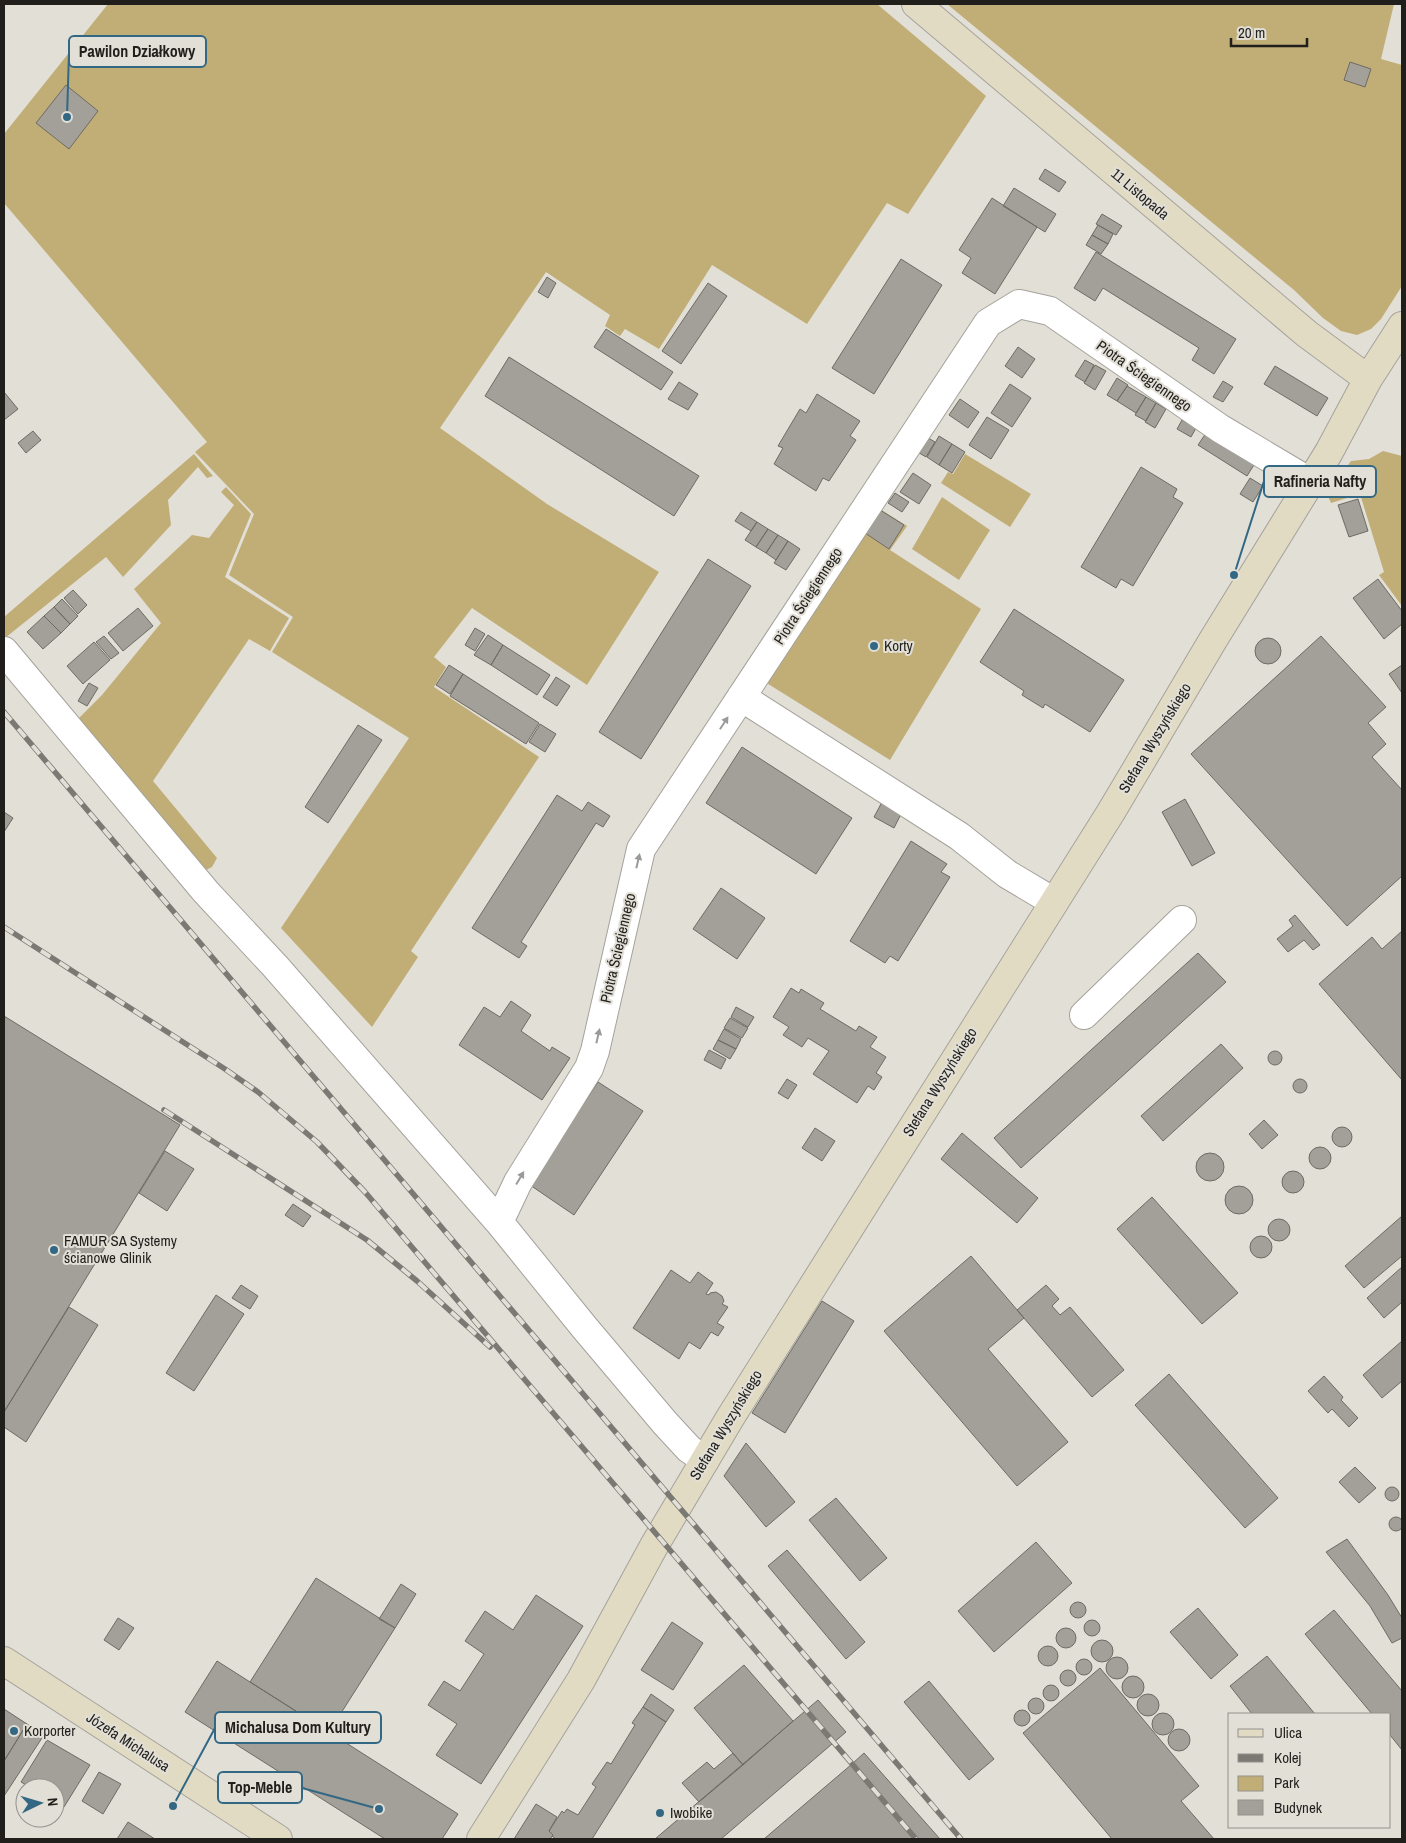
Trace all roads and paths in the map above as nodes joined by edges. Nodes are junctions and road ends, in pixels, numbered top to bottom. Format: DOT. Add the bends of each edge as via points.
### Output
graph roads {
  1 [pos="916,4"];
  2 [pos="1402,326"];
  3 [pos="1368,379"];
  4 [pos="1310,482"];
  5 [pos="4,650"];
  6 [pos="741,697"];
  7 [pos="1054,902"];
  8 [pos="1182,920"];
  9 [pos="1084,1015"];
  10 [pos="499,1222"];
  11 [pos="705,1460"];
  12 [pos="4,1660"];
  13 [pos="278,1839"];
  14 [pos="481,1839"];
  1 -- 3 [label="street, 11 Listopada" via="1307,334"];
  2 -- 3 [label="street, Stefana Wyszyńskiego"];
  3 -- 4 [label="street, Stefana Wyszyńskiego"];
  4 -- 6 [label="street, Piotra Ściegiennego" via="1221,429 1050,311 1020,304 988,323"];
  4 -- 7 [label="street, Stefana Wyszyńskiego"];
  5 -- 10 [label="street" via="206,892"];
  6 -- 7 [label="street" via="959,836 1007,874"];
  10 -- 6 [label="street, Piotra Ściegiennego, one-way" via="518,1182 589,1068 641,849"];
  7 -- 11 [label="street, Stefana Wyszyńskiego"];
  8 -- 9 [label="street"];
  10 -- 11 [label="street" via="665,1423"];
  11 -- 14 [label="street, Stefana Wyszyńskiego" via="581,1680"];
  12 -- 13 [label="street, Józefa Michalusa"];
}
